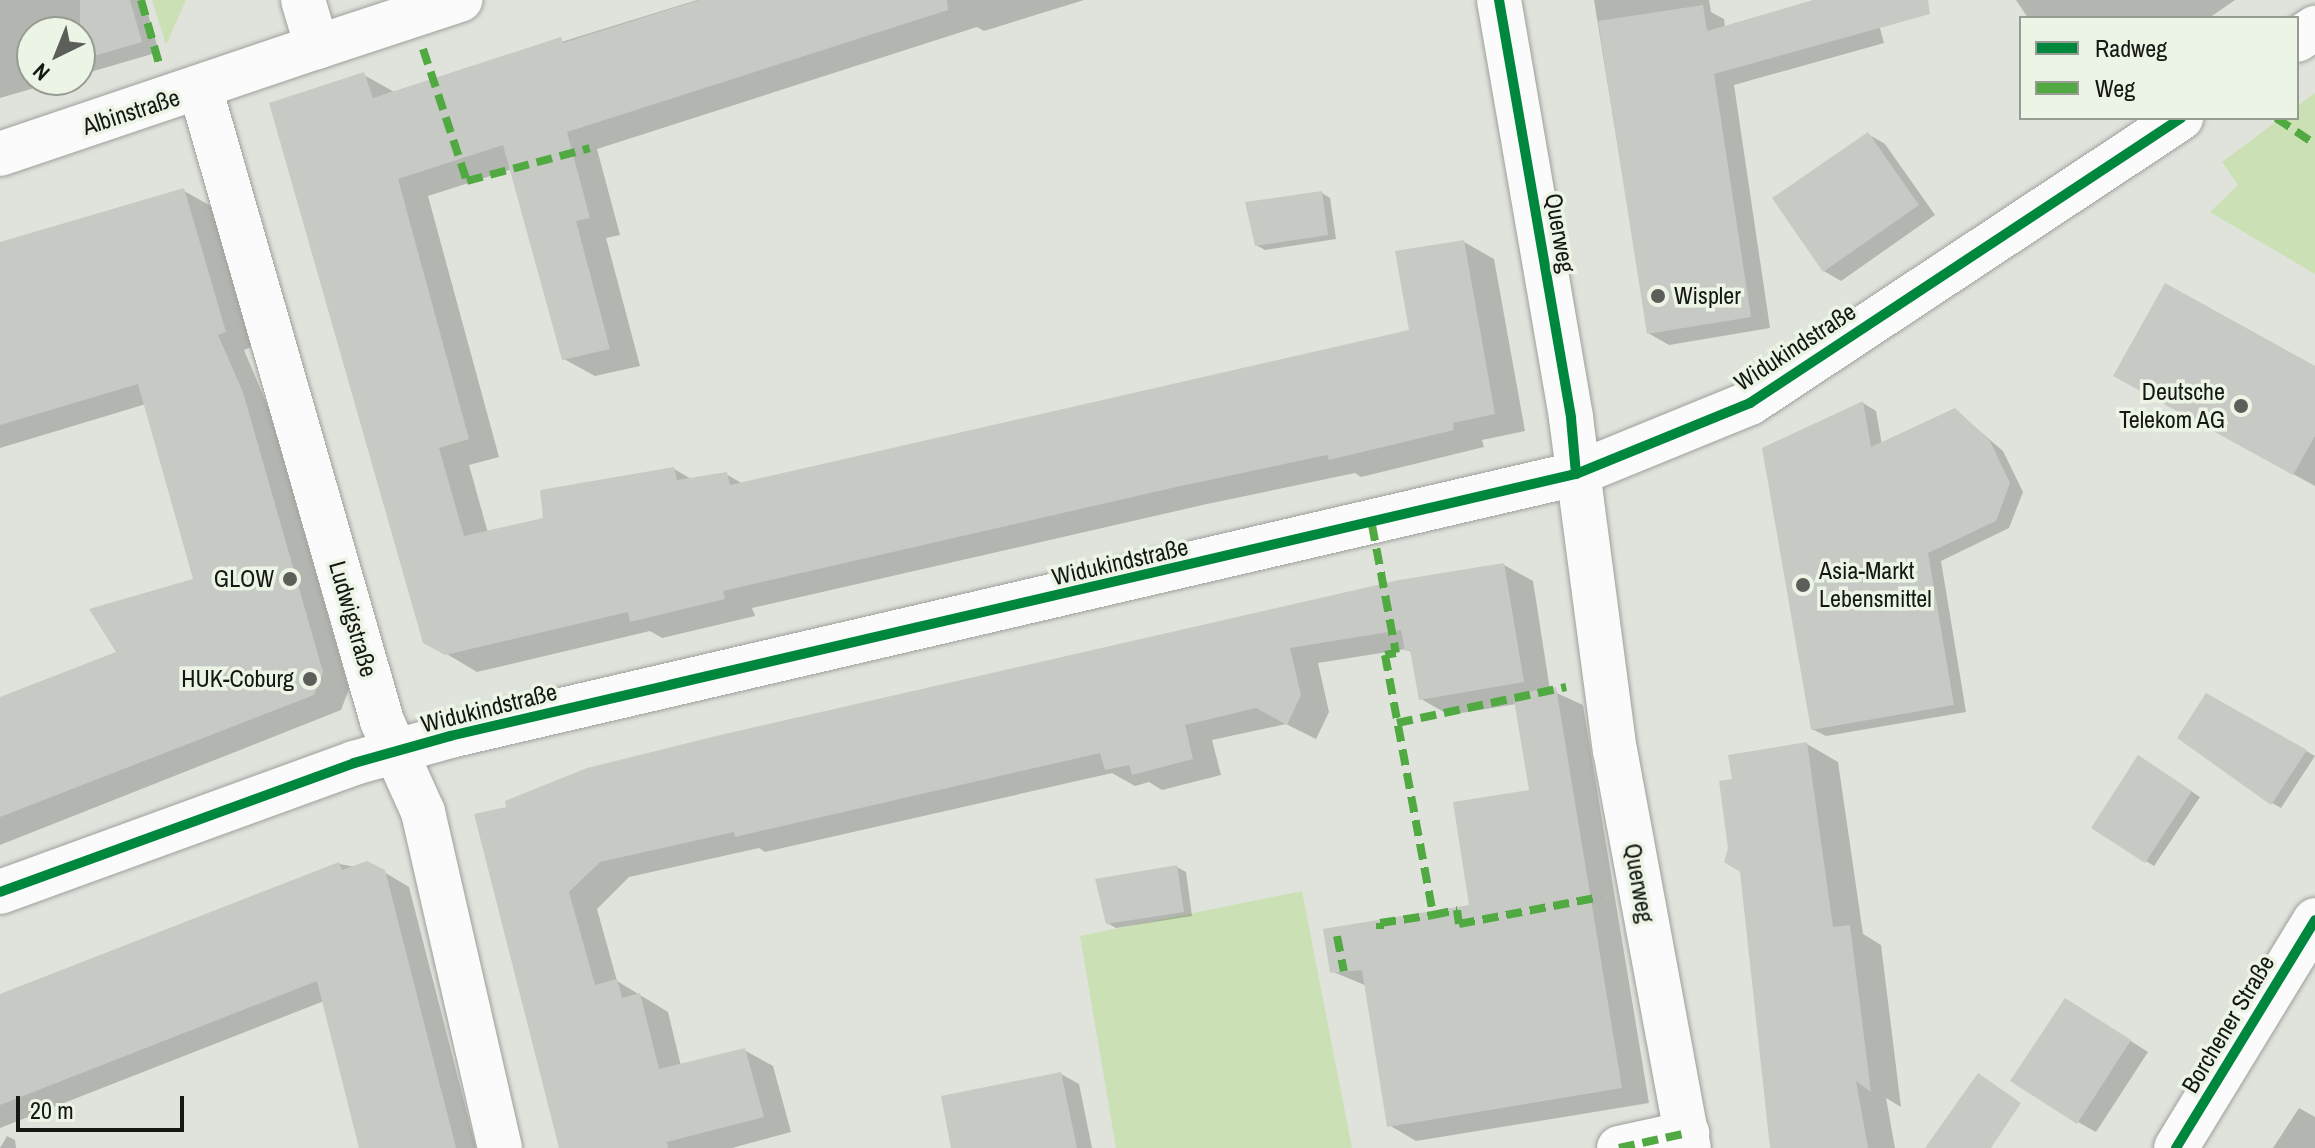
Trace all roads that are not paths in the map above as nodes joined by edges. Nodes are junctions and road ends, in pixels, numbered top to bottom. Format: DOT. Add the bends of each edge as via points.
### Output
graph roads {
  1 [pos="303,0"];
  2 [pos="460,0"];
  3 [pos="1499,0"];
  4 [pos="317,47"];
  5 [pos="201,91"];
  6 [pos="2178,120"];
  7 [pos="0,154"];
  8 [pos="1576,474"];
  9 [pos="397,753"];
  10 [pos="0,892"];
  11 [pos="2315,920"];
  12 [pos="1688,1141"];
  13 [pos="500,1148"];
  14 [pos="1619,1148"];
  15 [pos="2176,1148"];
  1 -- 4 [label="street"];
  2 -- 4 [label="street"];
  3 -- 8 [label="street, Querweg" via="1571,418"];
  4 -- 5 [label="street, Albinstraße"];
  5 -- 7 [label="street, Albinstraße"];
  5 -- 9 [label="street, Ludwigstraße" via="382,721"];
  6 -- 8 [label="street, Widukindstraße" via="1750,403"];
  8 -- 9 [label="street, Widukindstraße" via="466,732"];
  8 -- 12 [label="street, Querweg" via="1615,750"];
  9 -- 10 [label="street, Widukindstraße" via="354,763"];
  9 -- 13 [label="street, Ludwigstraße" via="423,812"];
  11 -- 15 [label="street, Borchener Straße"];
  12 -- 14 [label="street"];
}
